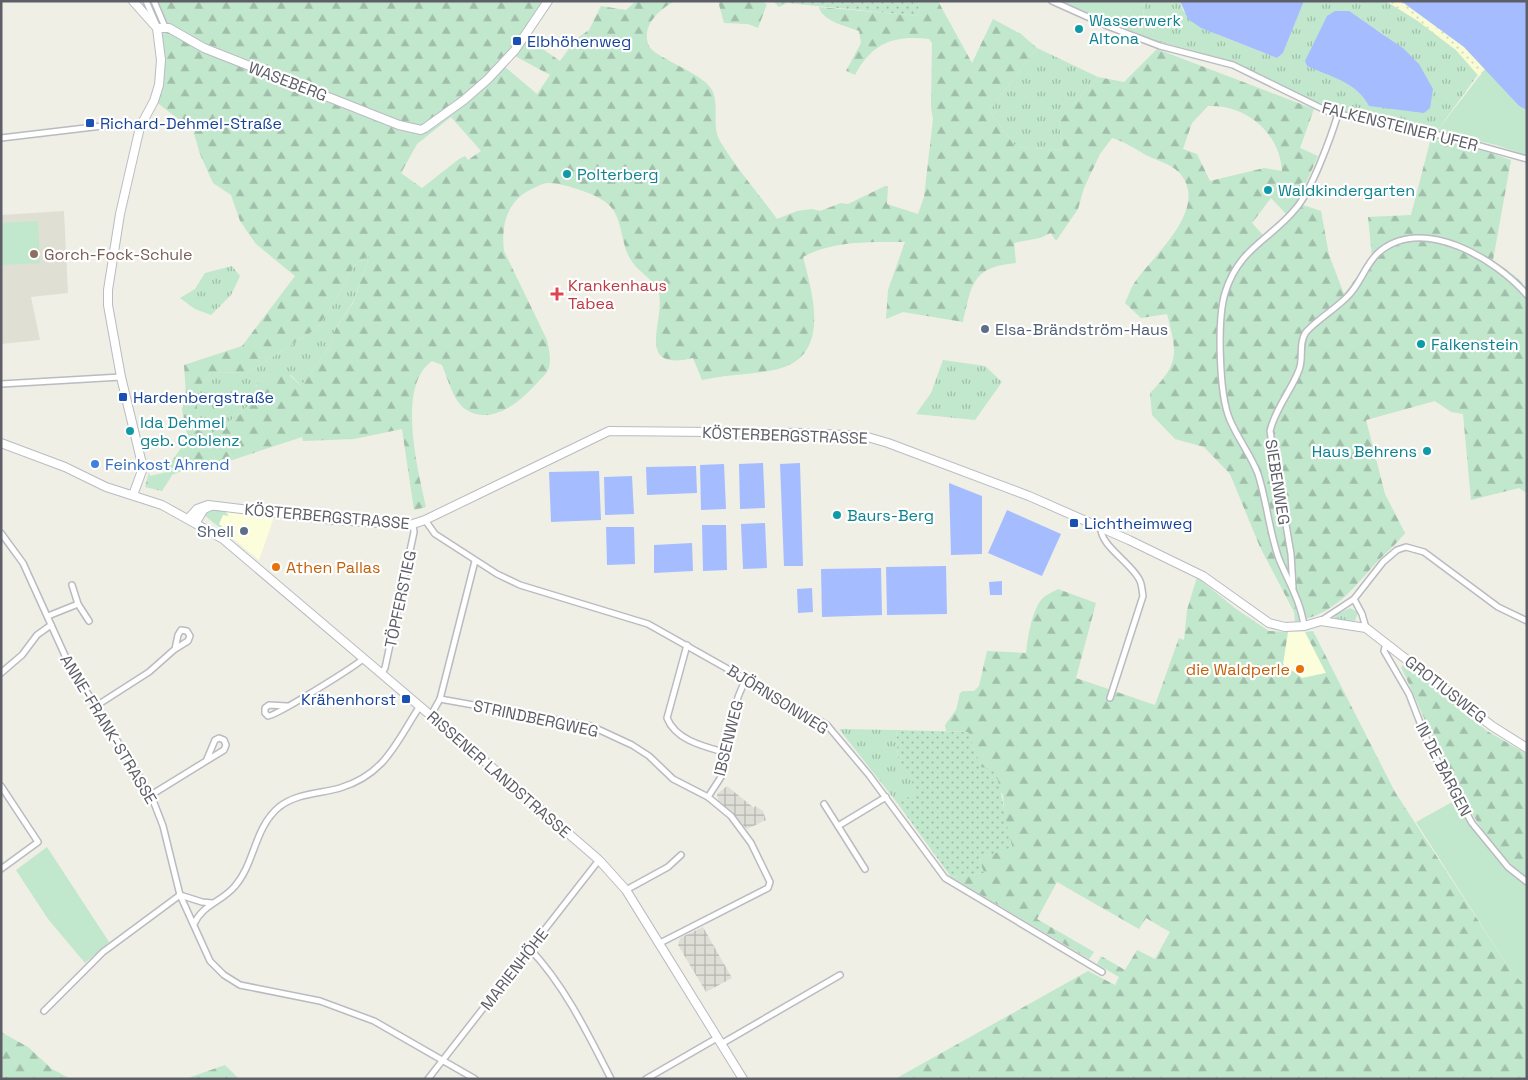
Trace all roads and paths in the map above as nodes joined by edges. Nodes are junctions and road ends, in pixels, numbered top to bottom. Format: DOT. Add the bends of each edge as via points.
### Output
graph roads {
  1 [pos="133,1"];
  2 [pos="146,1"];
  3 [pos="154,1"];
  4 [pos="548,1"];
  5 [pos="1052,1"];
  6 [pos="161,27"];
  7 [pos="1338,114"];
  8 [pos="140,127"];
  9 [pos="1,138"];
  10 [pos="1527,159"];
  11 [pos="1527,295"];
  12 [pos="121,377"];
  13 [pos="1,384"];
  14 [pos="1,443"];
  15 [pos="133,495"];
  16 [pos="192,520"];
  17 [pos="425,520"];
  18 [pos="413,525"];
  19 [pos="1101,528"];
  20 [pos="1,533"];
  21 [pos="475,561"];
  22 [pos="72,585"];
  23 [pos="1293,588"];
  24 [pos="1354,600"];
  25 [pos="78,604"];
  26 [pos="48,616"];
  27 [pos="89,621"];
  28 [pos="1321,621"];
  29 [pos="1527,621"];
  30 [pos="51,625"];
  31 [pos="1304,626"];
  32 [pos="1366,628"];
  33 [pos="1386,642"];
  34 [pos="687,645"];
  35 [pos="175,649"];
  36 [pos="364,658"];
  37 [pos="1,673"];
  38 [pos="382,673"];
  39 [pos="746,678"];
  40 [pos="1110,698"];
  41 [pos="440,699"];
  42 [pos="96,706"];
  43 [pos="287,706"];
  44 [pos="420,706"];
  45 [pos="431,715"];
  46 [pos="1527,748"];
  47 [pos="727,753"];
  48 [pos="207,759"];
  49 [pos="1,786"];
  50 [pos="151,795"];
  51 [pos="708,797"];
  52 [pos="886,797"];
  53 [pos="824,804"];
  54 [pos="838,826"];
  55 [pos="681,855"];
  56 [pos="599,860"];
  57 [pos="1,869"];
  58 [pos="865,869"];
  59 [pos="1527,882"];
  60 [pos="626,890"];
  61 [pos="180,894"];
  62 [pos="212,903"];
  63 [pos="194,924"];
  64 [pos="660,943"];
  65 [pos="530,949"];
  66 [pos="1102,972"];
  67 [pos="840,975"];
  68 [pos="44,1011"];
  69 [pos="719,1041"];
  70 [pos="442,1060"];
  71 [pos="428,1079"];
  72 [pos="475,1079"];
  73 [pos="611,1079"];
  74 [pos="646,1079"];
  75 [pos="743,1079"];
  1 -- 6 [label="street"];
  2 -- 6 [label="street"];
  3 -- 6 [label="street"];
  4 -- 6 [label="street, WASEBERG" via="515,50 488,79 421,130 399,125 204,48"];
  5 -- 7 [label="street, FALKENSTEINER UFER" via="1160,46 1233,65"];
  6 -- 8 [label="street" via="159,85"];
  7 -- 10 [label="street, FALKENSTEINER UFER" via="1444,136"];
  7 -- 23 [label="street" via="1304,197 1290,216 1243,257 1225,293 1222,313 1222,380 1226,406 1256,471 1270,533"];
  8 -- 9 [label="street" via="119,124"];
  8 -- 12 [label="street" via="120,214 108,290"];
  11 -- 23 [label="street, SIEBENWEG" via="1485,259 1440,240 1416,238 1389,245 1378,254 1348,297 1306,332 1302,338 1300,367 1270,431 1291,554"];
  12 -- 13 [label="street"];
  12 -- 15 [label="street" via="143,468"];
  14 -- 15 [label="street, RISSENER LANDSTRASSE"];
  15 -- 16 [label="street, RISSENER LANDSTRASSE"];
  16 -- 18 [label="street, KÖSTERBERGSTRASSE" via="212,506"];
  16 -- 36 [label="street, RISSENER LANDSTRASSE" via="222,539"];
  17 -- 18 [label="street, KÖSTERBERGSTRASSE"];
  17 -- 19 [label="street, KÖSTERBERGSTRASSE" via="606,432 803,432 876,439 1028,496"];
  17 -- 21 [label="street, BJÖRNSONWEG" via="435,534"];
  18 -- 38 [label="street, TÖPFERSTIEG" via="412,542"];
  19 -- 31 [label="street, KÖSTERBERGSTRASSE" via="1203,576 1269,624"];
  19 -- 40 [label="street" via="1111,547 1141,581 1142,596"];
  20 -- 26 [label="street, ANNE-FRANK-STRASSE" via="23,563"];
  21 -- 34 [label="street, BJÖRNSONWEG" via="520,585 648,624"];
  21 -- 41 [label="street"];
  22 -- 25 [label="street"];
  23 -- 31 [label="street"];
  24 -- 28 [label="street"];
  24 -- 29 [label="street" via="1391,554 1414,547 1498,606"];
  24 -- 32 [label="street"];
  25 -- 26 [label="street"];
  25 -- 27 [label="street"];
  26 -- 30 [label="street, ANNE-FRANK-STRASSE"];
  28 -- 31 [label="street, KÖSTERBERGSTRASSE"];
  28 -- 32 [label="street, KÖSTERBERGSTRASSE"];
  30 -- 37 [label="street"];
  30 -- 42 [label="street, ANNE-FRANK-STRASSE" via="67,660"];
  32 -- 33 [label="street, GROTIUSWEG"];
  33 -- 46 [label="street, GROTIUSWEG" via="1492,726"];
  33 -- 59 [label="street, IN DE BARGEN" via="1384,652 1409,694 1429,746 1472,823 1508,867"];
  34 -- 39 [label="street, BJÖRNSONWEG"];
  34 -- 47 [label="street" via="667,718 670,725 693,743"];
  35 -- 42 [label="street" via="148,672"];
  36 -- 38 [label="street, RISSENER LANDSTRASSE"];
  36 -- 43 [label="street" via="352,669"];
  38 -- 44 [label="street, RISSENER LANDSTRASSE"];
  39 -- 47 [label="street, IBSENWEG" via="738,697"];
  39 -- 52 [label="street, BJÖRNSONWEG" via="827,725"];
  41 -- 45 [label="street"];
  41 -- 51 [label="street, STRINDBERGWEG" via="591,726 632,745 649,756 673,780"];
  42 -- 50 [label="street, ANNE-FRANK-STRASSE"];
  44 -- 45 [label="street, RISSENER LANDSTRASSE"];
  44 -- 62 [label="street" via="396,747 368,775 340,788 299,796 275,811 260,832 242,877 227,894"];
  45 -- 56 [label="street, RISSENER LANDSTRASSE"];
  47 -- 51 [label="street, IBSENWEG" via="721,778"];
  48 -- 50 [label="street"];
  49 -- 57 [label="street" via="38,842"];
  50 -- 61 [label="street, ANNE-FRANK-STRASSE" via="163,826"];
  51 -- 64 [label="street, STRINDBERGWEG" via="744,831 770,882 768,888"];
  52 -- 54 [label="street"];
  52 -- 66 [label="street, BJÖRNSONWEG" via="945,878"];
  53 -- 54 [label="street"];
  54 -- 58 [label="street"];
  55 -- 60 [label="street" via="668,867"];
  56 -- 60 [label="street, RISSENER LANDSTRASSE"];
  56 -- 65 [label="street, MARIENHÖHE"];
  60 -- 64 [label="street, RISSENER LANDSTRASSE"];
  61 -- 62 [label="street"];
  61 -- 63 [label="street, ANNE-FRANK-STRASSE"];
  61 -- 68 [label="street" via="103,952"];
  62 -- 63 [label="street" via="202,910"];
  63 -- 70 [label="street, ANNE-FRANK-STRASSE" via="210,961 232,981 254,989 334,1005 390,1030"];
  64 -- 69 [label="street, RISSENER LANDSTRASSE"];
  65 -- 70 [label="street, MARIENHÖHE"];
  65 -- 73 [label="street" via="546,966"];
  67 -- 69 [label="street"];
  69 -- 74 [label="street"];
  69 -- 75 [label="street, RISSENER LANDSTRASSE"];
  70 -- 71 [label="street, MARIENHÖHE"];
  70 -- 72 [label="street, ANNE-FRANK-STRASSE"];
}
